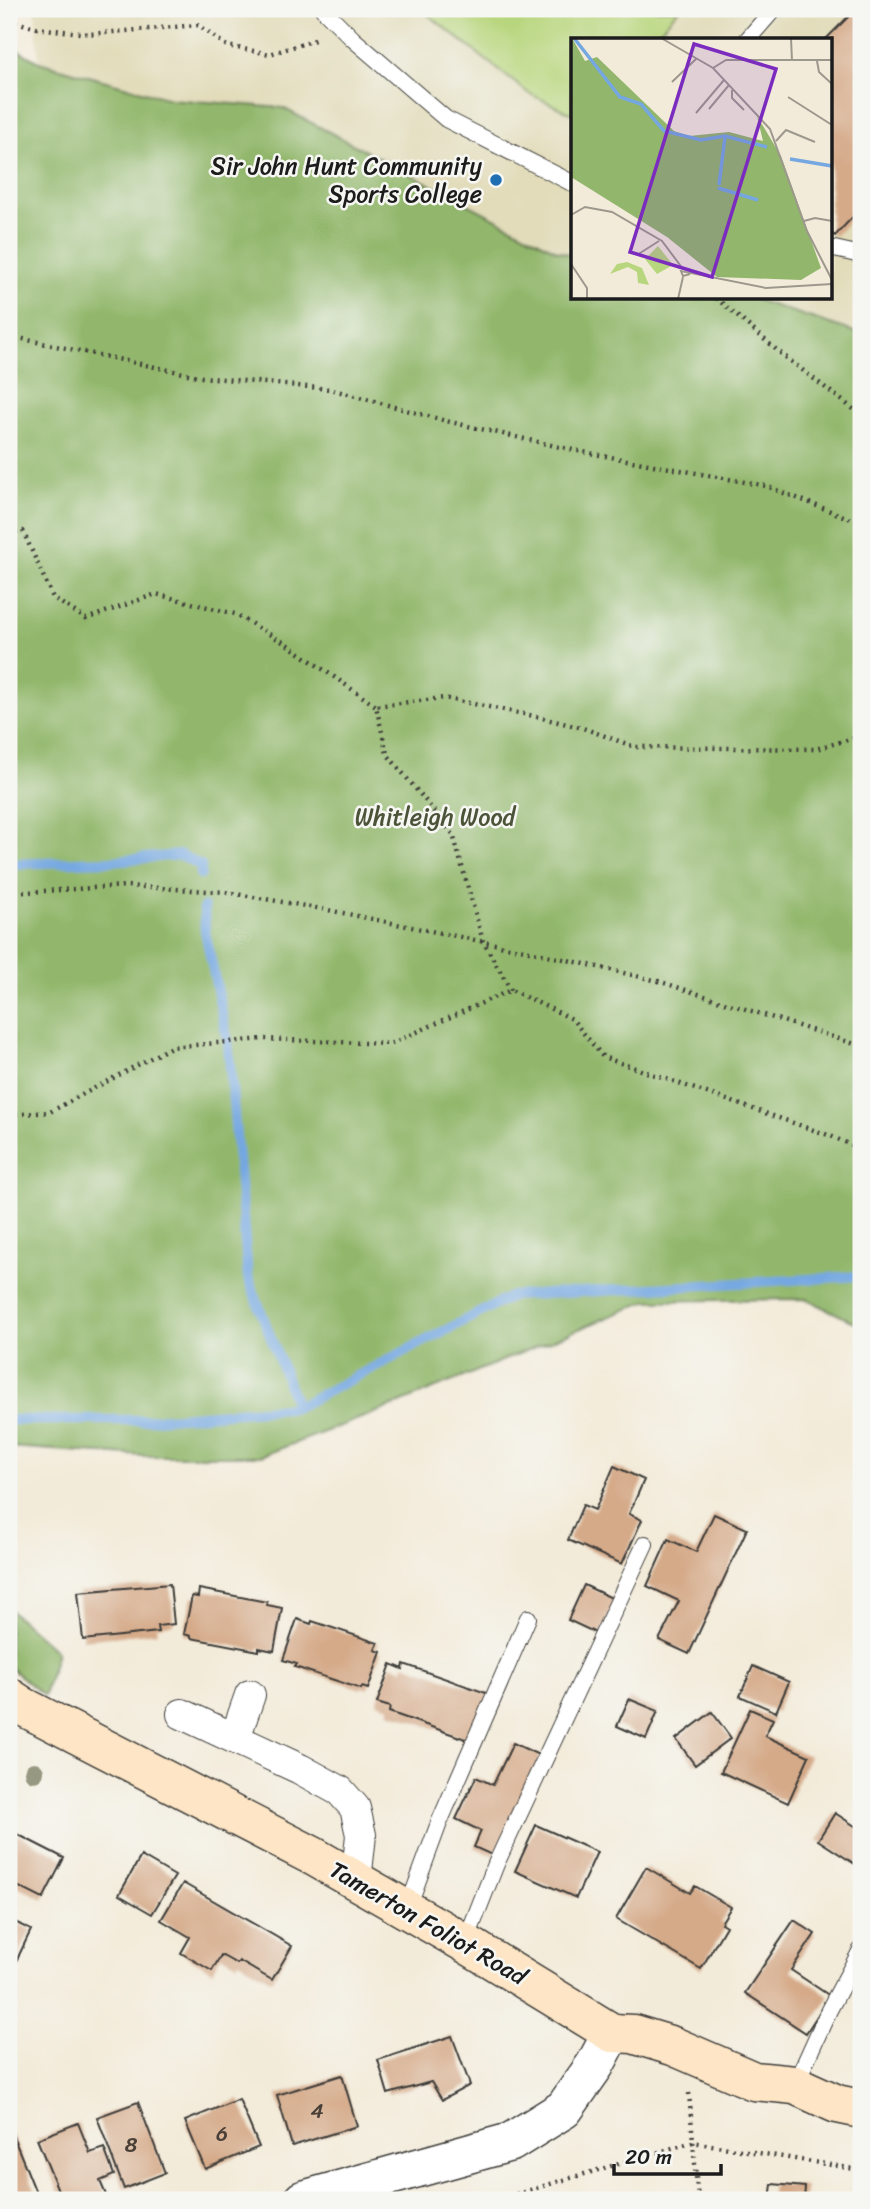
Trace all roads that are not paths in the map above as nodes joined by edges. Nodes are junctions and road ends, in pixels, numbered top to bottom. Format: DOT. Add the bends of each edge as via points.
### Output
graph roads {
  1 [pos="323,9"];
  2 [pos="774,9"];
  3 [pos="749,38"];
  4 [pos="571,182"];
  5 [pos="832,248"];
  6 [pos="861,255"];
  7 [pos="645,1544"];
  8 [pos="528,1618"];
  9 [pos="250,1695"];
  10 [pos="9,1697"];
  11 [pos="182,1714"];
  12 [pos="235,1738"];
  13 [pos="356,1881"];
  14 [pos="407,1910"];
  15 [pos="465,1943"];
  16 [pos="861,1950"];
  17 [pos="612,2033"];
  18 [pos="795,2085"];
  19 [pos="861,2109"];
  20 [pos="303,2200"];
  1 -- 4 [label="lane" via="446,119"];
  2 -- 3 [label="lane"];
  5 -- 6 [label="lane"];
  7 -- 15 [label="lane" via="496,1864"];
  8 -- 14 [label="lane" via="439,1823"];
  9 -- 12 [label="street"];
  10 -- 13 [label="main road, Tamerton Foliot Road"];
  11 -- 12 [label="street"];
  12 -- 13 [label="street" via="340,1791 355,1808 361,1835"];
  13 -- 14 [label="main road, Tamerton Foliot Road"];
  14 -- 15 [label="main road, Tamerton Foliot Road"];
  15 -- 17 [label="main road, Tamerton Foliot Road"];
  16 -- 18 [label="lane"];
  17 -- 18 [label="main road, Tamerton Foliot Road" via="673,2046 754,2081"];
  17 -- 20 [label="street" via="564,2109 511,2142"];
  18 -- 19 [label="main road, Tamerton Foliot Road" via="837,2104"];
}
